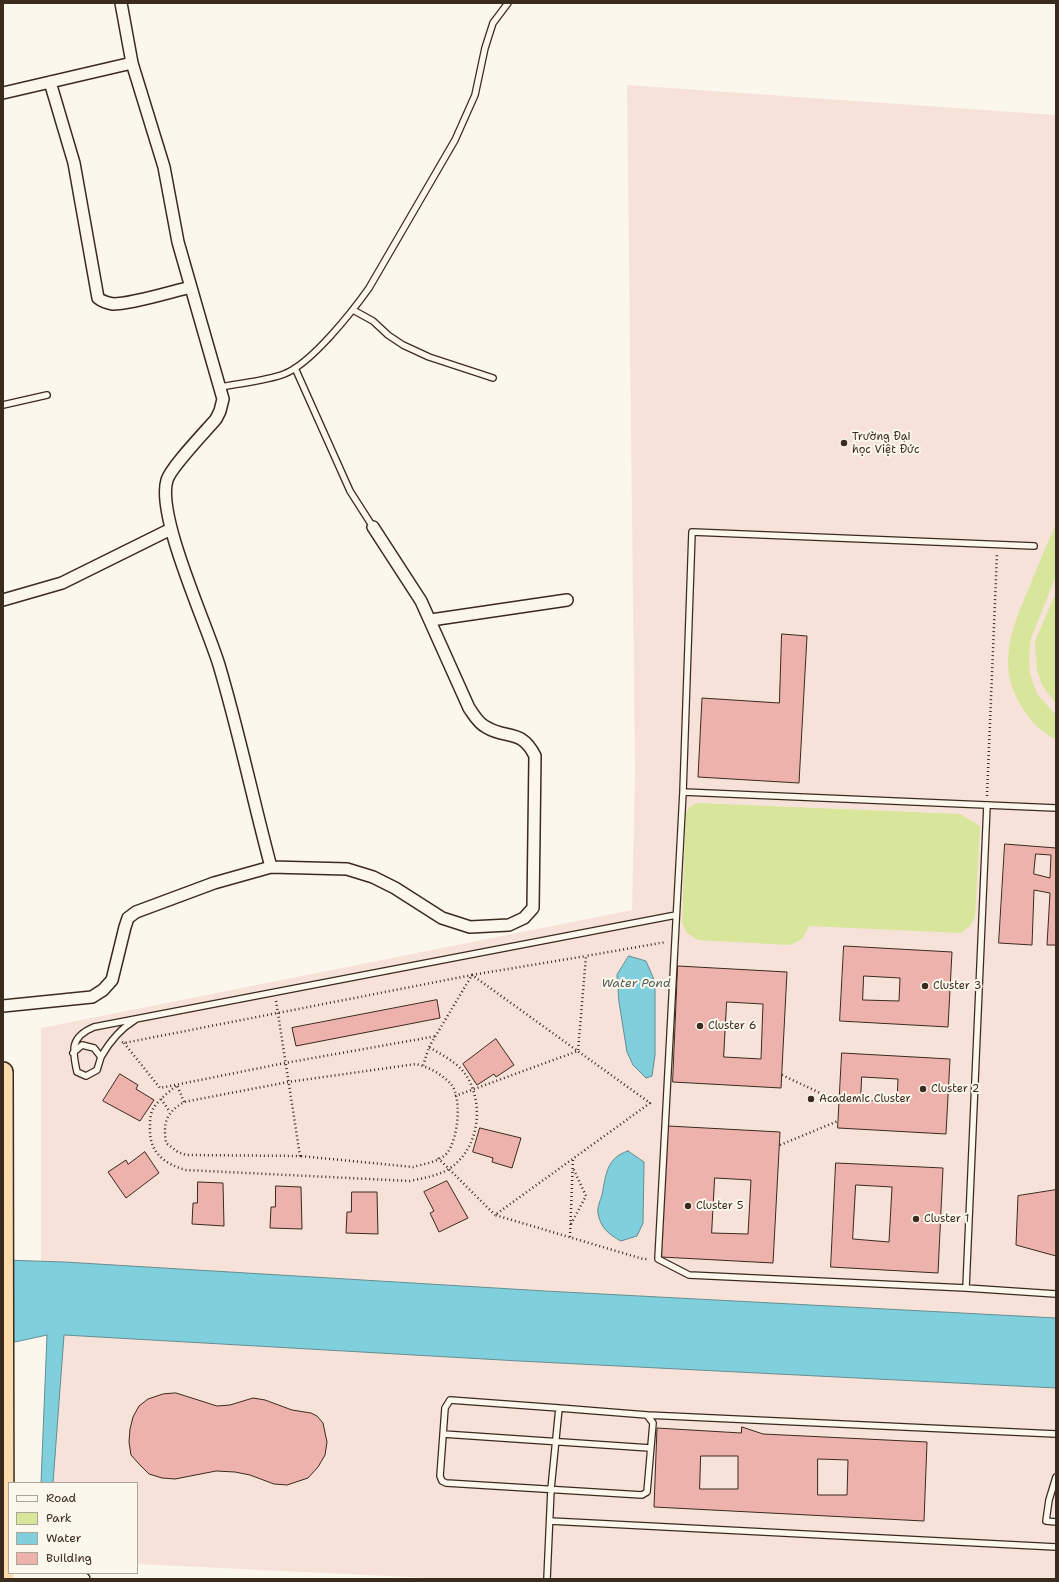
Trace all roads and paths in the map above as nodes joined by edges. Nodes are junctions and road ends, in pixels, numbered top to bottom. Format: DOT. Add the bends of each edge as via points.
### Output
graph roads {
  1 [pos="121,3"];
  2 [pos="508,3"];
  3 [pos="132,63"];
  4 [pos="50,82"];
  5 [pos="3,93"];
  6 [pos="191,287"];
  7 [pos="353,310"];
  8 [pos="295,368"];
  9 [pos="493,378"];
  10 [pos="221,387"];
  11 [pos="47,395"];
  12 [pos="3,405"];
  13 [pos="373,527"];
  14 [pos="171,529"];
  15 [pos="998,545"];
  16 [pos="1034,546"];
  17 [pos="3,600"];
  18 [pos="568,600"];
  19 [pos="431,620"];
  20 [pos="683,792"];
  21 [pos="987,805"];
  22 [pos="1056,808"];
  23 [pos="271,867"];
  24 [pos="676,915"];
  25 [pos="674,940"];
  26 [pos="586,956"];
  27 [pos="472,975"];
  28 [pos="274,992"];
  29 [pos="3,1006"];
  30 [pos="278,1014"];
  31 [pos="139,1018"];
  32 [pos="115,1036"];
  33 [pos="437,1036"];
  34 [pos="124,1043"];
  35 [pos="429,1048"];
  36 [pos="578,1051"];
  37 [pos="73,1053"];
  38 [pos="101,1057"];
  39 [pos="285,1063"];
  40 [pos="423,1066"];
  41 [pos="3,1072"];
  42 [pos="782,1075"];
  43 [pos="288,1082"];
  44 [pos="177,1085"];
  45 [pos="472,1090"];
  46 [pos="455,1096"];
  47 [pos="161,1099"];
  48 [pos="184,1102"];
  49 [pos="839,1102"];
  50 [pos="170,1112"];
  51 [pos="838,1121"];
  52 [pos="780,1145"];
  53 [pos="300,1156"];
  54 [pos="438,1158"];
  55 [pos="573,1158"];
  56 [pos="573,1167"];
  57 [pos="449,1169"];
  58 [pos="495,1215"];
  59 [pos="570,1226"];
  60 [pos="570,1237"];
  61 [pos="658,1259"];
  62 [pos="966,1288"];
  63 [pos="1056,1294"];
  64 [pos="4,1358"];
  65 [pos="559,1408"];
  66 [pos="647,1415"];
  67 [pos="443,1434"];
  68 [pos="1056,1434"];
  69 [pos="556,1440"];
  70 [pos="650,1448"];
  71 [pos="1056,1478"];
  72 [pos="551,1489"];
  73 [pos="550,1521"];
  74 [pos="1056,1522"];
  75 [pos="1056,1546"];
  76 [pos="4,1576"];
  77 [pos="84,1579"];
  78 [pos="547,1579"];
  1 -- 3 [label="street"];
  2 -- 7 [label="lane" via="493,23 475,95 455,140 369,288"];
  3 -- 4 [label="street"];
  3 -- 6 [label="street" via="164,166 178,242"];
  4 -- 5 [label="street"];
  4 -- 6 [label="street" via="74,163 98,298 113,304"];
  6 -- 10 [label="street"];
  7 -- 8 [label="lane" via="319,348"];
  7 -- 9 [label="lane" via="373,321 403,345 429,357"];
  8 -- 10 [label="lane" via="284,374"];
  8 -- 13 [label="lane" via="350,491"];
  10 -- 14 [label="street" via="223,399 220,411 168,479 166,491"];
  11 -- 12 [label="lane"];
  13 -- 19 [label="street"];
  14 -- 17 [label="street" via="62,583"];
  14 -- 23 [label="street" via="219,664"];
  15 -- 16 [label="lane"];
  15 -- 20 [label="lane" via="692,532"];
  15 -- 21 [label="path"];
  18 -- 19 [label="street"];
  19 -- 23 [label="street" via="469,708 477,720 486,728 517,736 529,745 535,756 533,908 524,918 509,925 470,927 442,918 373,877 347,869"];
  20 -- 21 [label="lane"];
  20 -- 24 [label="lane"];
  21 -- 22 [label="lane"];
  21 -- 62 [label="lane"];
  23 -- 29 [label="street" via="214,883 136,912 128,918 112,980 104,990 92,997"];
  24 -- 25 [label="lane"];
  24 -- 28 [label="lane"];
  25 -- 26 [label="path"];
  25 -- 61 [label="lane"];
  26 -- 27 [label="path"];
  26 -- 36 [label="path"];
  27 -- 30 [label="path"];
  27 -- 33 [label="path"];
  27 -- 36 [label="path"];
  28 -- 30 [label="path"];
  28 -- 31 [label="lane"];
  30 -- 34 [label="path"];
  30 -- 39 [label="path"];
  31 -- 32 [label="lane" via="123,1027"];
  31 -- 37 [label="lane" via="84,1031 76,1041"];
  32 -- 34 [label="path"];
  32 -- 38 [label="lane"];
  33 -- 35 [label="path"];
  33 -- 39 [label="path"];
  34 -- 44 [label="path" via="160,1088"];
  35 -- 40 [label="path"];
  35 -- 45 [label="path" via="457,1065 466,1075"];
  36 -- 45 [label="path"];
  36 -- 55 [label="path" via="650,1103"];
  37 -- 38 [label="lane" via="82,1045 94,1048"];
  37 -- 38 [label="lane" via="77,1072 86,1076 97,1070"];
  39 -- 43 [label="path"];
  39 -- 44 [label="path"];
  40 -- 43 [label="path" via="416,1064"];
  40 -- 46 [label="path" via="452,1084"];
  41 -- 64 [label="highway"];
  42 -- 49 [label="path"];
  43 -- 48 [label="path"];
  43 -- 53 [label="path"];
  44 -- 47 [label="path"];
  44 -- 48 [label="path"];
  45 -- 46 [label="path"];
  45 -- 57 [label="path" via="477,1103 478,1121 464,1155"];
  46 -- 54 [label="path" via="457,1130 446,1154"];
  47 -- 50 [label="path"];
  47 -- 57 [label="path" via="152,1110 150,1137 154,1150 161,1159 173,1167 186,1170 410,1181 431,1177"];
  48 -- 50 [label="path"];
  50 -- 53 [label="path" via="166,1119 166,1142 186,1155"];
  51 -- 52 [label="path"];
  53 -- 54 [label="path" via="413,1167"];
  54 -- 57 [label="path"];
  55 -- 56 [label="path"];
  55 -- 58 [label="path"];
  56 -- 59 [label="path"];
  56 -- 59 [label="path" via="586,1196"];
  57 -- 58 [label="path"];
  58 -- 60 [label="path"];
  59 -- 60 [label="path"];
  60 -- 61 [label="path" via="643,1259"];
  61 -- 62 [label="lane" via="689,1275"];
  62 -- 63 [label="lane"];
  64 -- 76 [label="highway"];
  65 -- 66 [label="lane"];
  65 -- 67 [label="lane" via="450,1400 445,1408"];
  65 -- 69 [label="lane"];
  66 -- 68 [label="lane"];
  66 -- 70 [label="lane" via="653,1423"];
  67 -- 69 [label="lane"];
  67 -- 72 [label="lane" via="440,1476 442,1481"];
  69 -- 70 [label="lane"];
  69 -- 72 [label="lane"];
  70 -- 72 [label="lane" via="645,1494"];
  71 -- 74 [label="lane" via="1046,1521"];
  72 -- 73 [label="lane"];
  73 -- 75 [label="lane"];
  73 -- 78 [label="lane"];
  76 -- 77 [label="street"];
}
